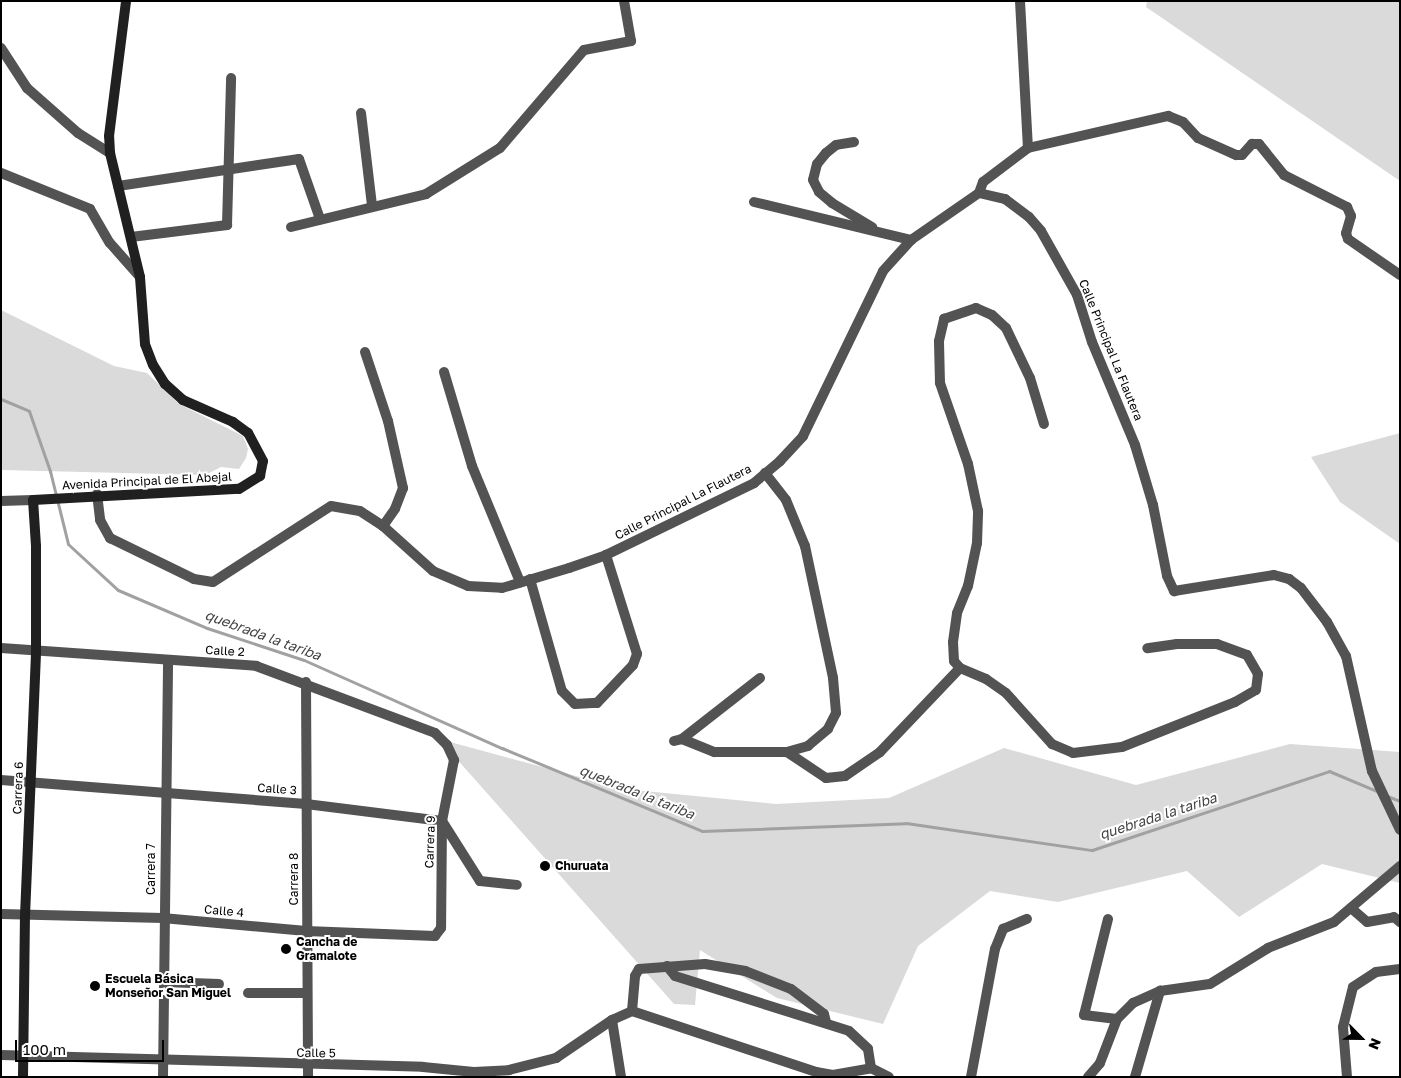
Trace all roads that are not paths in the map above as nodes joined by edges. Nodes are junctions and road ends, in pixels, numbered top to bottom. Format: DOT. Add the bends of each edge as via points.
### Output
graph roads {
  1 [pos="126,1"];
  2 [pos="624,1"];
  3 [pos="1020,1"];
  4 [pos="1,48"];
  5 [pos="231,78"];
  6 [pos="361,113"];
  7 [pos="854,142"];
  8 [pos="1028,148"];
  9 [pos="110,153"];
  10 [pos="227,172"];
  11 [pos="1,173"];
  12 [pos="118,186"];
  13 [pos="979,194"];
  14 [pos="754,202"];
  15 [pos="372,205"];
  16 [pos="320,219"];
  17 [pos="291,226"];
  18 [pos="882,233"];
  19 [pos="131,237"];
  20 [pos="910,240"];
  21 [pos="1400,275"];
  22 [pos="140,278"];
  23 [pos="365,352"];
  24 [pos="444,372"];
  25 [pos="1044,424"];
  26 [pos="765,473"];
  27 [pos="96,494"];
  28 [pos="33,500"];
  29 [pos="1,501"];
  30 [pos="383,526"];
  31 [pos="606,555"];
  32 [pos="525,580"];
  33 [pos="1,648"];
  34 [pos="1147,648"];
  35 [pos="36,651"];
  36 [pos="168,661"];
  37 [pos="960,668"];
  38 [pos="760,678"];
  39 [pos="306,682"];
  40 [pos="435,734"];
  41 [pos="786,752"];
  42 [pos="1,780"];
  43 [pos="30,782"];
  44 [pos="164,793"];
  45 [pos="306,804"];
  46 [pos="442,821"];
  47 [pos="1400,830"];
  48 [pos="1400,866"];
  49 [pos="517,885"];
  50 [pos="1351,908"];
  51 [pos="1,914"];
  52 [pos="25,916"];
  53 [pos="163,918"];
  54 [pos="1027,919"];
  55 [pos="1108,919"];
  56 [pos="1400,922"];
  57 [pos="441,928"];
  58 [pos="306,931"];
  59 [pos="667,966"];
  60 [pos="1400,969"];
  61 [pos="164,982"];
  62 [pos="219,984"];
  63 [pos="1160,990"];
  64 [pos="248,993"];
  65 [pos="307,993"];
  66 [pos="632,1011"];
  67 [pos="614,1019"];
  68 [pos="1117,1019"];
  69 [pos="826,1022"];
  70 [pos="1,1055"];
  71 [pos="23,1056"];
  72 [pos="162,1060"];
  73 [pos="307,1065"];
  74 [pos="871,1068"];
  75 [pos="443,1072"];
  76 [pos="510,1074"];
  77 [pos="23,1077"];
  78 [pos="162,1077"];
  79 [pos="308,1077"];
  80 [pos="621,1077"];
  81 [pos="890,1077"];
  82 [pos="971,1077"];
  83 [pos="1088,1077"];
  84 [pos="1135,1077"];
  85 [pos="1347,1077"];
  1 -- 9 [label="main road, Avenida Principal de El Abejal" via="108,118"];
  2 -- 15 [label="street" via="631,41 584,50 500,148 426,194"];
  3 -- 8 [label="street"];
  4 -- 9 [label="street" via="27,88 78,133"];
  5 -- 10 [label="street" via="232,137"];
  6 -- 15 [label="street"];
  7 -- 18 [label="street" via="836,145 826,153 817,164 813,180 819,192 844,213"];
  8 -- 13 [label="street" via="983,182"];
  8 -- 21 [label="street" via="1168,116 1183,122 1198,138 1236,155 1242,155 1252,144 1258,144 1284,175 1347,207 1351,216 1346,233 1348,239"];
  9 -- 12 [label="main road, Avenida Principal de El Abejal"];
  10 -- 12 [label="street"];
  10 -- 16 [label="street" via="299,159"];
  10 -- 19 [label="street" via="227,225"];
  11 -- 22 [label="street" via="90,209 110,243"];
  12 -- 19 [label="main road, Avenida Principal de El Abejal"];
  13 -- 20 [label="street, Calle Principal La Flautera"];
  13 -- 47 [label="street, Calle Principal La Flautera" via="1005,200 1029,217 1078,295 1092,342 1135,445 1153,505 1167,576 1174,591 1274,575 1289,579 1301,588 1327,622 1346,656 1372,771"];
  14 -- 18 [label="street"];
  15 -- 16 [label="street"];
  16 -- 17 [label="street"];
  18 -- 20 [label="street"];
  19 -- 22 [label="main road, Avenida Principal de El Abejal"];
  20 -- 26 [label="street, Calle Principal La Flautera" via="883,270 803,436"];
  22 -- 27 [label="main road, Avenida Principal de El Abejal" via="145,344 152,365 182,400 233,422 248,433 263,461 262,468 260,476 239,489"];
  23 -- 30 [label="street" via="388,421 403,488 395,509"];
  24 -- 32 [label="street" via="472,466"];
  25 -- 37 [label="street" via="1030,378 1006,328 992,315 976,308 944,319 938,342 940,383 968,464 978,511 977,543 968,586 957,613 953,642 954,660"];
  26 -- 31 [label="street, Calle Principal La Flautera" via="754,483"];
  26 -- 41 [label="street" via="786,500 805,546 833,678 836,713 828,729 808,746"];
  27 -- 28 [label="main road, Avenida Principal de El Abejal"];
  27 -- 30 [label="street, Calle Principal La Flautera" via="100,520 110,538 194,579 213,582 331,506 360,511"];
  28 -- 29 [label="street"];
  28 -- 35 [label="main road, Carrera 6"];
  30 -- 32 [label="street, Calle Principal La Flautera" via="409,552 450,580 485,589"];
  31 -- 32 [label="street, Calle Principal La Flautera"];
  31 -- 32 [label="street" via="637,654 633,665 597,703 576,704 562,691"];
  33 -- 35 [label="street, Calle 2"];
  34 -- 37 [label="street" via="1217,644 1247,654 1258,674 1256,690 1226,706 1122,747 1073,753 1052,744 1006,693 986,678"];
  35 -- 36 [label="street, Calle 2"];
  35 -- 43 [label="main road, Carrera 6"];
  36 -- 39 [label="street, Calle 2" via="256,666"];
  36 -- 44 [label="street, Carrera 7"];
  37 -- 41 [label="street" via="880,752 845,776 826,778"];
  38 -- 41 [label="street" via="678,740 714,752"];
  39 -- 40 [label="street, Calle 2"];
  39 -- 45 [label="street, Carrera 8"];
  40 -- 46 [label="street, Carrera 9" via="447,744 454,760"];
  42 -- 43 [label="street, Calle 3"];
  43 -- 44 [label="street, Calle 3"];
  43 -- 52 [label="main road, Carrera 6"];
  44 -- 45 [label="street, Calle 3"];
  44 -- 53 [label="street, Carrera 7"];
  45 -- 46 [label="street, Calle 3"];
  45 -- 58 [label="street, Carrera 8"];
  46 -- 49 [label="street" via="480,881"];
  46 -- 57 [label="street, Carrera 9"];
  48 -- 50 [label="street"];
  50 -- 56 [label="street" via="1367,922 1394,917"];
  50 -- 63 [label="street" via="1334,922 1268,948 1210,984"];
  51 -- 52 [label="street, Calle 4"];
  52 -- 53 [label="street, Calle 4"];
  52 -- 71 [label="main road, Carrera 6"];
  53 -- 58 [label="street, Calle 4"];
  53 -- 61 [label="street, Carrera 7"];
  54 -- 82 [label="street" via="1003,929 995,949"];
  55 -- 68 [label="street" via="1084,1015"];
  57 -- 58 [label="street, Calle 4" via="435,936"];
  58 -- 65 [label="street, Carrera 8"];
  59 -- 66 [label="street" via="644,968 637,972"];
  59 -- 69 [label="street" via="675,976"];
  59 -- 69 [label="street" via="718,965 761,976 803,996 824,1014"];
  60 -- 85 [label="street" via="1376,972 1353,987 1343,1027"];
  61 -- 62 [label="street"];
  61 -- 72 [label="street, Carrera 7"];
  63 -- 68 [label="street" via="1133,1003"];
  63 -- 84 [label="street"];
  64 -- 65 [label="street"];
  65 -- 73 [label="street, Carrera 8"];
  66 -- 67 [label="street, Calle 5"];
  66 -- 74 [label="street" via="816,1072 833,1075"];
  67 -- 76 [label="street, Calle 5" via="556,1058"];
  67 -- 80 [label="street"];
  68 -- 83 [label="street" via="1100,1064"];
  69 -- 74 [label="street" via="860,1039 868,1050"];
  70 -- 71 [label="street, Calle 5"];
  71 -- 72 [label="street, Calle 5"];
  71 -- 77 [label="main road, Carrera 6"];
  72 -- 73 [label="street, Calle 5"];
  72 -- 78 [label="street, Carrera 7"];
  73 -- 75 [label="street, Calle 5"];
  73 -- 79 [label="street, Carrera 8"];
  74 -- 81 [label="street"];
  75 -- 76 [label="street, Calle 5"];
}
